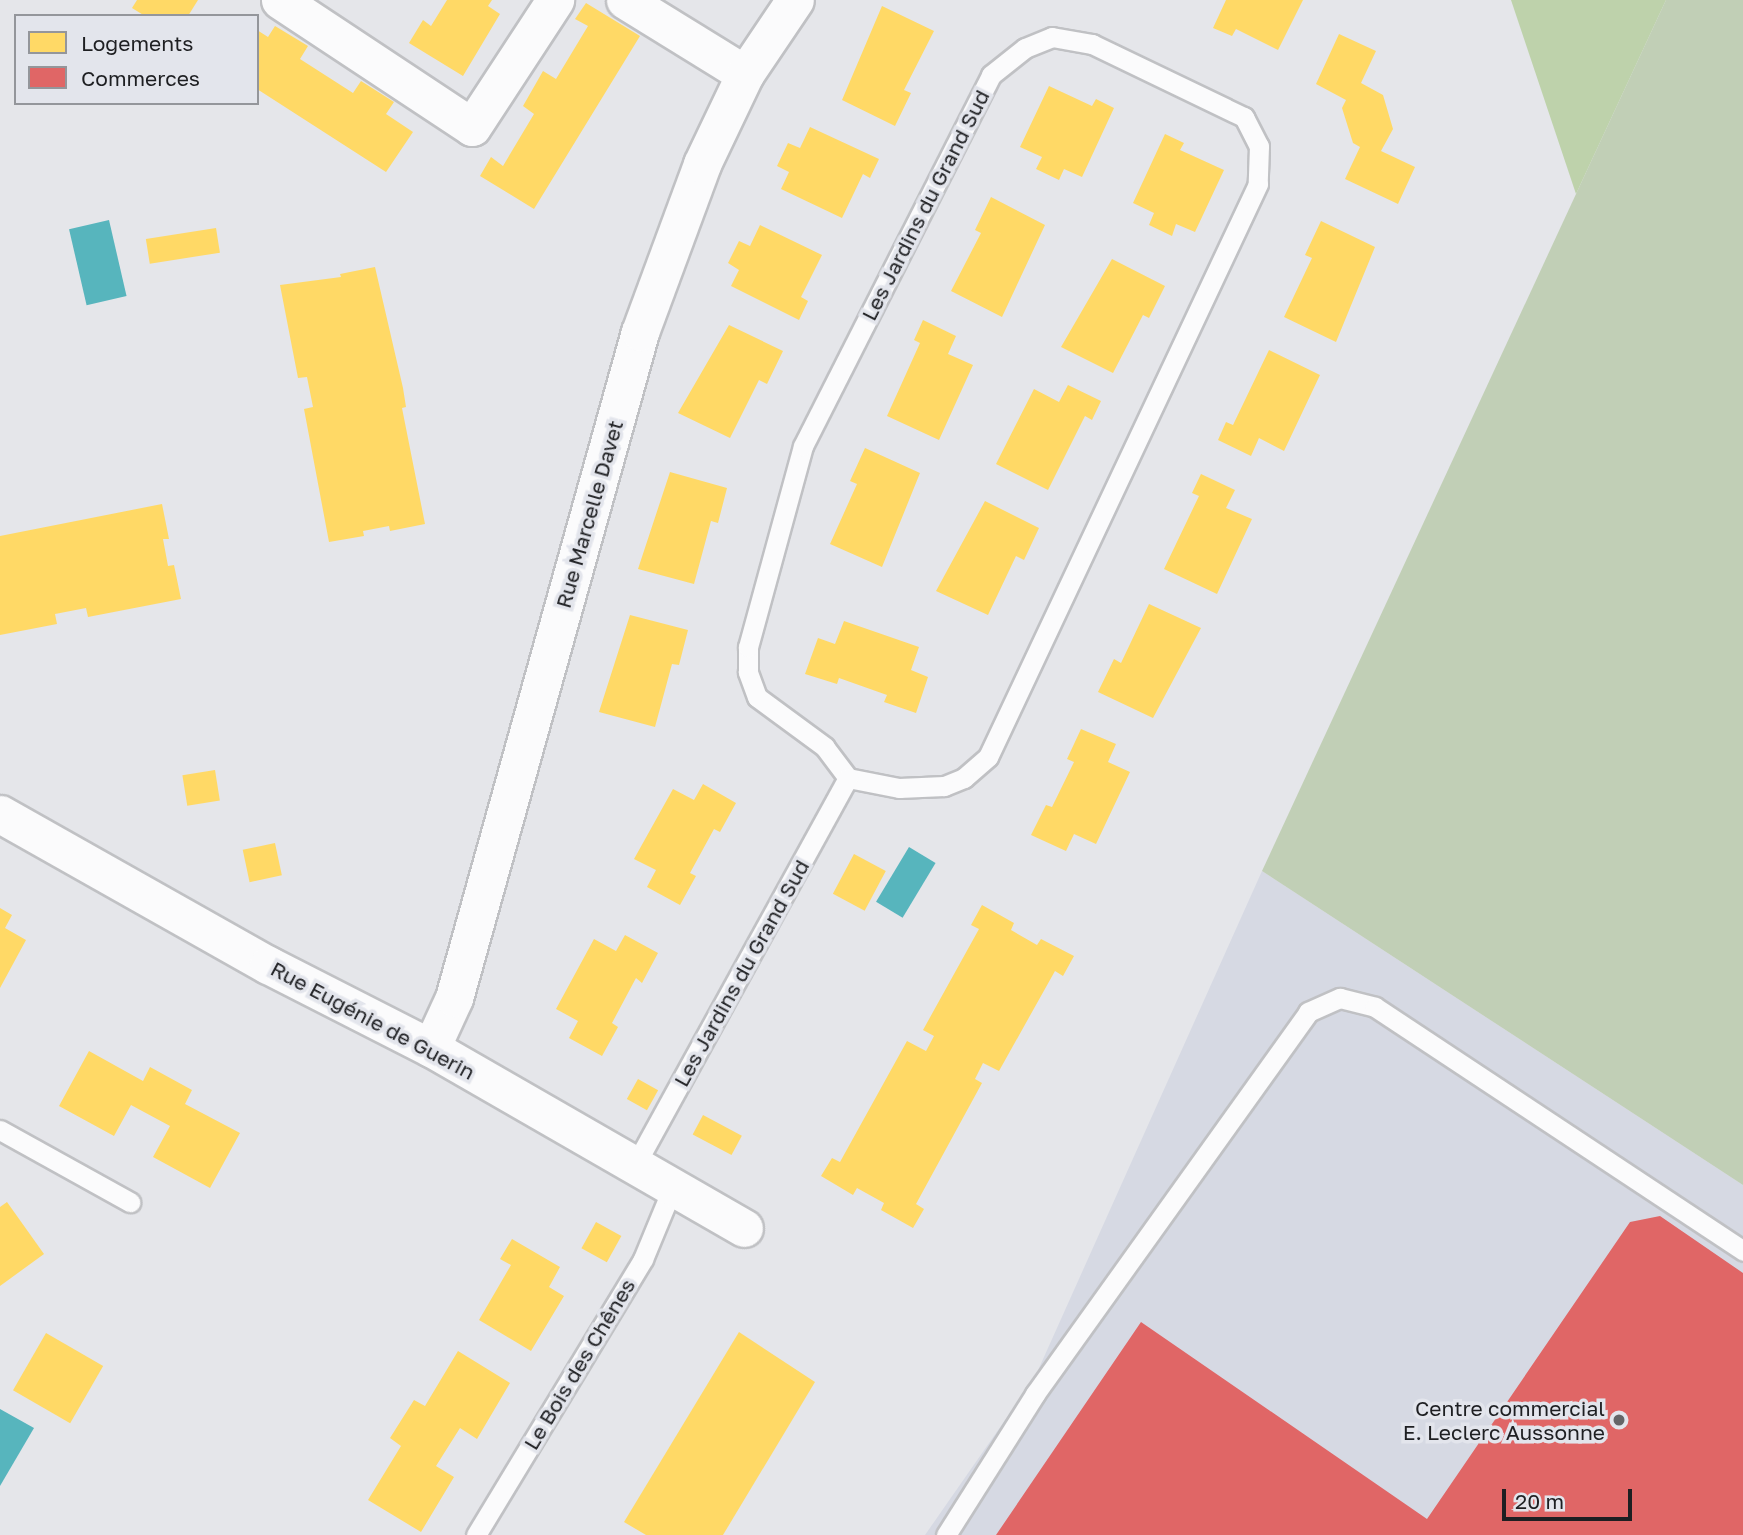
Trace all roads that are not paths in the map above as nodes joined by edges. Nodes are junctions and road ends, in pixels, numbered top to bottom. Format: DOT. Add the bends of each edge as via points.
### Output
graph roads {
  1 [pos="281,0"];
  2 [pos="555,0"];
  3 [pos="625,0"];
  4 [pos="795,0"];
  5 [pos="745,74"];
  6 [pos="848,778"];
  7 [pos="0,814"];
  8 [pos="431,1048"];
  9 [pos="0,1130"];
  10 [pos="634,1167"];
  11 [pos="672,1189"];
  12 [pos="131,1202"];
  13 [pos="744,1228"];
  14 [pos="1743,1251"];
  15 [pos="476,1535"];
  16 [pos="946,1535"];
  1 -- 2 [label="street" via="472,127"];
  3 -- 5 [label="street"];
  4 -- 5 [label="street, Rue Marcelle Davet"];
  5 -- 8 [label="street, Rue Marcelle Davet" via="702,164 640,332 454,998"];
  6 -- 6 [label="lane, Les Jardins du Grand Sud" via="899,788 944,786 964,778 988,757 1258,184 1259,146 1244,117 1092,44 1052,37 1025,48 990,75 803,446 748,647 748,671 757,696 825,747"];
  6 -- 10 [label="lane, Les Jardins du Grand Sud"];
  7 -- 8 [label="street, Rue Eugénie de Guerin" via="268,965"];
  8 -- 10 [label="street, Rue Eugénie de Guerin"];
  9 -- 12 [label="lane"];
  10 -- 11 [label="street, Rue Eugénie de Guerin"];
  11 -- 13 [label="street, Rue Eugénie de Guerin"];
  11 -- 15 [label="lane, Le Bois des Chênes" via="643,1259"];
  14 -- 16 [label="lane" via="1376,1007 1340,998 1308,1012 1075,1337"];
}
